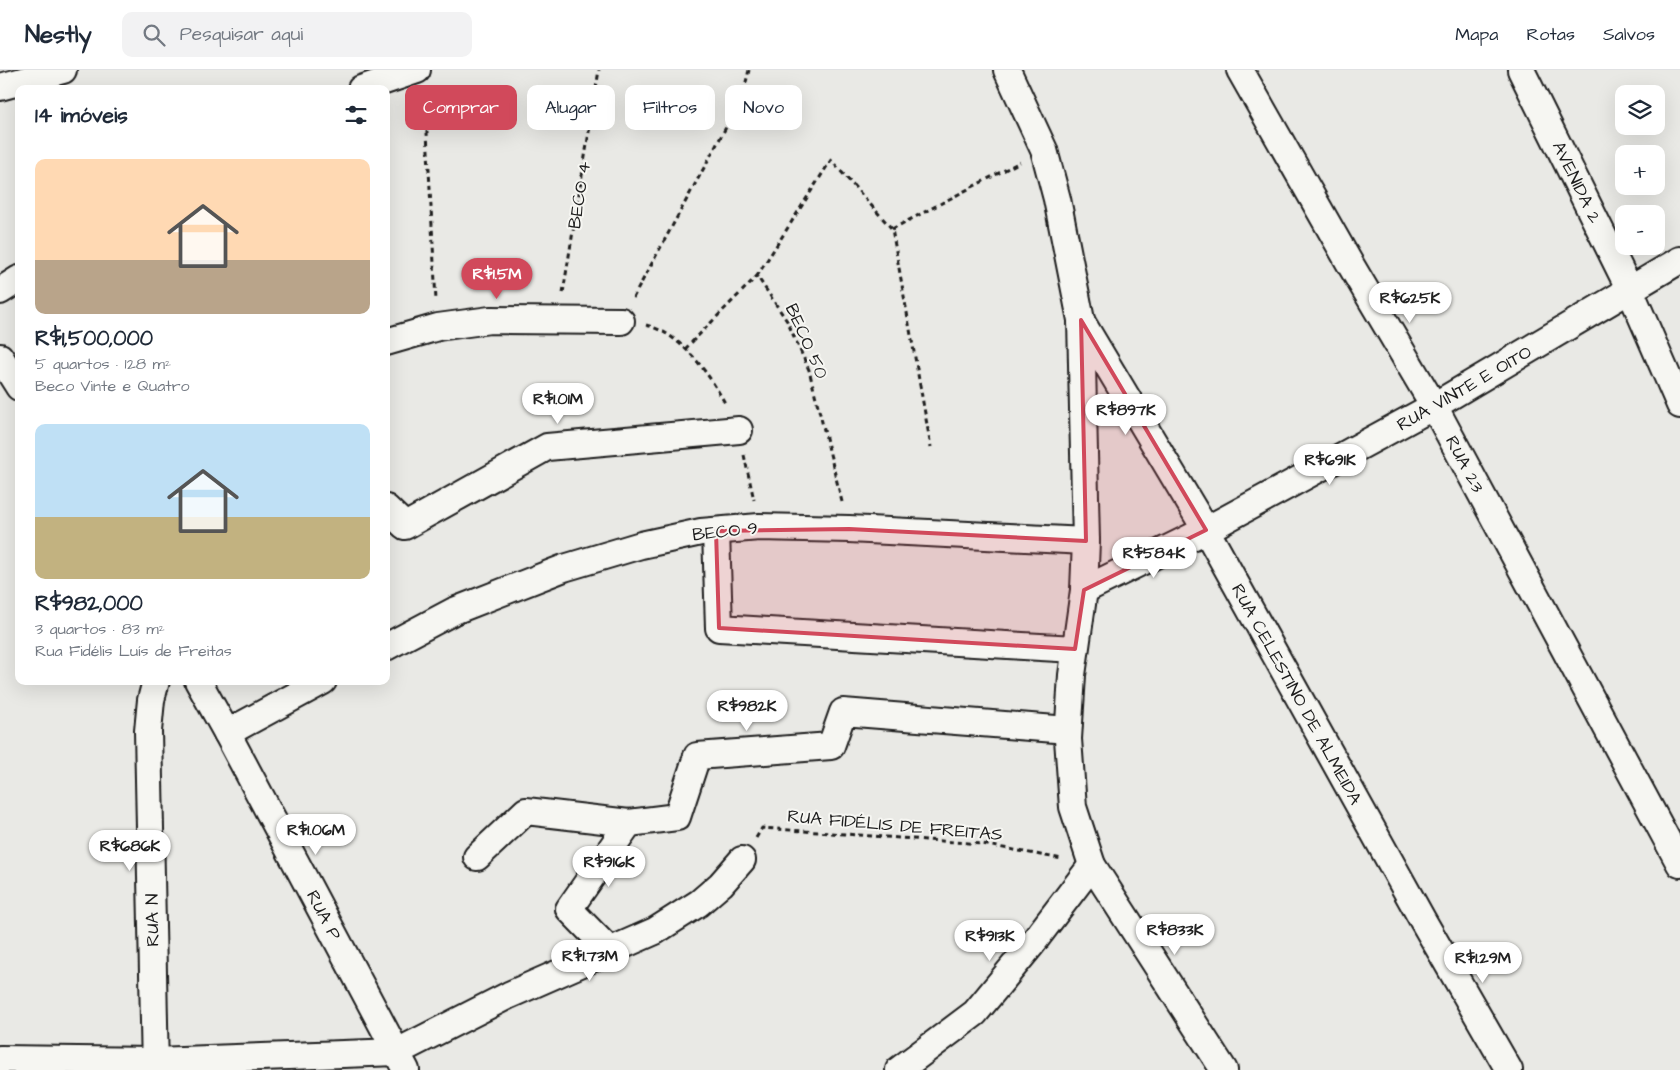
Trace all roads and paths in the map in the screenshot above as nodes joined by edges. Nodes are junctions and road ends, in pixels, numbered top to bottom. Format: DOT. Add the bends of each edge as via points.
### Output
graph roads {
  1 [pos="63,70"];
  2 [pos="599,70"];
  3 [pos="749,70"];
  4 [pos="1007,70"];
  5 [pos="1240,70"];
  6 [pos="1521,70"];
  7 [pos="421,80"];
  8 [pos="388,85"];
  9 [pos="0,87"];
  10 [pos="1044,150"];
  11 [pos="892,229"];
  12 [pos="1680,260"];
  13 [pos="757,276"];
  14 [pos="15,282"];
  15 [pos="1630,290"];
  16 [pos="0,291"];
  17 [pos="1081,320"];
  18 [pos="558,321"];
  19 [pos="621,321"];
  20 [pos="438,327"];
  21 [pos="390,341"];
  22 [pos="685,349"];
  23 [pos="0,357"];
  24 [pos="15,381"];
  25 [pos="1680,405"];
  26 [pos="1434,406"];
  27 [pos="739,430"];
  28 [pos="931,447"];
  29 [pos="390,512"];
  30 [pos="849,529"];
  31 [pos="716,530"];
  32 [pos="1206,530"];
  33 [pos="1086,541"];
  34 [pos="1084,590"];
  35 [pos="390,645"];
  36 [pos="1075,649"];
  37 [pos="155,685"];
  38 [pos="200,685"];
  39 [pos="316,685"];
  40 [pos="1068,730"];
  41 [pos="227,733"];
  42 [pos="629,823"];
  43 [pos="477,857"];
  44 [pos="742,860"];
  45 [pos="1680,864"];
  46 [pos="1092,865"];
  47 [pos="610,950"];
  48 [pos="0,1059"];
  49 [pos="402,1061"];
  50 [pos="155,1066"];
  51 [pos="899,1070"];
  52 [pos="1224,1070"];
  53 [pos="1509,1070"];
  1 -- 9 [label="street"];
  2 -- 18 [label="path, BECO 4"];
  3 -- 19 [label="path" via="742,98"];
  4 -- 10 [label="street"];
  5 -- 26 [label="street, RUA 23"];
  6 -- 15 [label="street, AVENIDA 2"];
  7 -- 8 [label="street"];
  7 -- 20 [label="path"];
  10 -- 11 [label="path"];
  10 -- 17 [label="street"];
  11 -- 13 [label="path" via="831,160"];
  11 -- 28 [label="path"];
  12 -- 15 [label="street, RUA VINTE E OITO"];
  13 -- 22 [label="path"];
  13 -- 30 [label="path, BECO 50" via="787,321 809,370"];
  14 -- 16 [label="street"];
  15 -- 25 [label="street, AVENIDA 2"];
  15 -- 26 [label="street, RUA VINTE E OITO"];
  17 -- 32 [label="street, RUA CELESTINO DE ALMEIDA"];
  17 -- 33 [label="street"];
  18 -- 19 [label="street"];
  18 -- 20 [label="street" via="490,320"];
  20 -- 21 [label="street"];
  23 -- 24 [label="street"];
  26 -- 32 [label="street, RUA VINTE E OITO"];
  26 -- 45 [label="street, RUA 23"];
  27 -- 29 [label="street" via="546,447 405,526"];
  30 -- 31 [label="street, BECO 9" via="759,527"];
  30 -- 33 [label="street, BECO 9"];
  31 -- 35 [label="street, BECO 9" via="641,545 564,568 454,611"];
  31 -- 36 [label="street" via="719,628"];
  32 -- 34 [label="street, RUA VINTE E OITO"];
  32 -- 53 [label="street, RUA CELESTINO DE ALMEIDA"];
  33 -- 34 [label="street"];
  34 -- 36 [label="street"];
  36 -- 40 [label="street"];
  37 -- 50 [label="street, RUA N" via="148,730"];
  38 -- 41 [label="street, RUA P"];
  39 -- 41 [label="street"];
  40 -- 42 [label="street" via="843,712 831,746 697,756 677,817"];
  40 -- 46 [label="street" via="1073,807"];
  41 -- 49 [label="street, RUA P"];
  42 -- 43 [label="street" via="526,811"];
  42 -- 47 [label="street" via="569,908"];
  44 -- 46 [label="path, RUA FIDÉLIS DE FREITAS" via="762,828 982,844"];
  44 -- 47 [label="street" via="699,903 655,931"];
  46 -- 51 [label="street" via="975,1012"];
  46 -- 52 [label="street"];
  47 -- 49 [label="street" via="509,995"];
  48 -- 50 [label="street"];
  49 -- 50 [label="street"];
}
